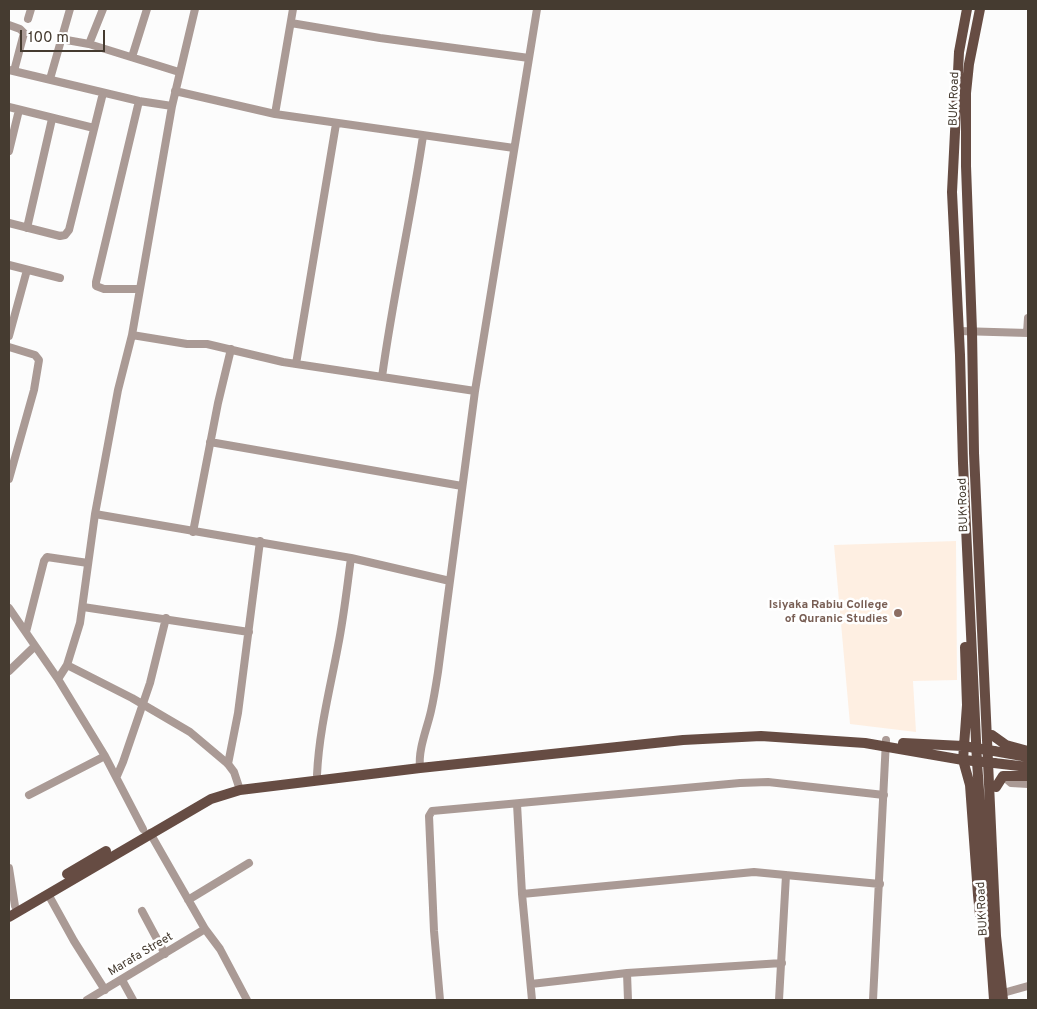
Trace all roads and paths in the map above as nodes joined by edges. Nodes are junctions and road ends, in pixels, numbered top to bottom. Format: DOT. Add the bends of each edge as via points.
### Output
graph roads {
  1 [pos="31,9"];
  2 [pos="70,9"];
  3 [pos="104,9"];
  4 [pos="147,9"];
  5 [pos="195,9"];
  6 [pos="293,9"];
  7 [pos="537,9"];
  8 [pos="967,9"];
  9 [pos="980,9"];
  10 [pos="28,19"];
  11 [pos="291,23"];
  12 [pos="9,25"];
  13 [pos="62,38"];
  14 [pos="89,44"];
  15 [pos="132,57"];
  16 [pos="529,58"];
  17 [pos="11,70"];
  18 [pos="179,72"];
  19 [pos="50,79"];
  20 [pos="175,91"];
  21 [pos="102,93"];
  22 [pos="139,101"];
  23 [pos="172,106"];
  24 [pos="9,107"];
  25 [pos="19,110"];
  26 [pos="275,114"];
  27 [pos="52,119"];
  28 [pos="336,124"];
  29 [pos="94,128"];
  30 [pos="423,136"];
  31 [pos="9,148"];
  32 [pos="514,148"];
  33 [pos="9,223"];
  34 [pos="27,228"];
  35 [pos="9,265"];
  36 [pos="27,270"];
  37 [pos="60,278"];
  38 [pos="140,289"];
  39 [pos="1028,318"];
  40 [pos="959,331"];
  41 [pos="972,331"];
  42 [pos="1028,333"];
  43 [pos="132,335"];
  44 [pos="9,336"];
  45 [pos="9,347"];
  46 [pos="232,349"];
  47 [pos="296,364"];
  48 [pos="382,377"];
  49 [pos="475,391"];
  50 [pos="210,442"];
  51 [pos="9,479"];
  52 [pos="462,486"];
  53 [pos="95,514"];
  54 [pos="193,532"];
  55 [pos="260,541"];
  56 [pos="978,549"];
  57 [pos="351,558"];
  58 [pos="968,562"];
  59 [pos="88,563"];
  60 [pos="450,581"];
  61 [pos="83,607"];
  62 [pos="9,608"];
  63 [pos="166,618"];
  64 [pos="26,632"];
  65 [pos="249,632"];
  66 [pos="35,646"];
  67 [pos="67,665"];
  68 [pos="9,671"];
  69 [pos="58,679"];
  70 [pos="143,704"];
  71 [pos="992,735"];
  72 [pos="886,744"];
  73 [pos="963,746"];
  74 [pos="994,751"];
  75 [pos="1028,751"];
  76 [pos="105,756"];
  77 [pos="1028,757"];
  78 [pos="964,760"];
  79 [pos="994,763"];
  80 [pos="228,764"];
  81 [pos="419,765"];
  82 [pos="1028,766"];
  83 [pos="317,775"];
  84 [pos="116,776"];
  85 [pos="1003,776"];
  86 [pos="1028,776"];
  87 [pos="1028,784"];
  88 [pos="240,787"];
  89 [pos="996,787"];
  90 [pos="29,795"];
  91 [pos="884,795"];
  92 [pos="517,804"];
  93 [pos="146,831"];
  94 [pos="249,863"];
  95 [pos="9,868"];
  96 [pos="786,874"];
  97 [pos="880,884"];
  98 [pos="48,894"];
  99 [pos="522,894"];
  100 [pos="188,900"];
  101 [pos="12,908"];
  102 [pos="142,911"];
  103 [pos="9,917"];
  104 [pos="205,929"];
  105 [pos="993,938"];
  106 [pos="165,954"];
  107 [pos="782,963"];
  108 [pos="627,973"];
  109 [pos="122,980"];
  110 [pos="531,984"];
  111 [pos="1028,986"];
  112 [pos="102,994"];
  113 [pos="1003,997"];
  114 [pos="87,1000"];
  115 [pos="133,1000"];
  116 [pos="247,1000"];
  117 [pos="440,1000"];
  118 [pos="532,1000"];
  119 [pos="628,1000"];
  120 [pos="779,1000"];
  121 [pos="873,1000"];
  122 [pos="994,1000"];
  1 -- 10 [label="street"];
  2 -- 13 [label="street"];
  3 -- 14 [label="street"];
  4 -- 15 [label="street"];
  5 -- 18 [label="street"];
  6 -- 11 [label="street"];
  7 -- 16 [label="street"];
  8 -- 40 [label="main road, BUK Road" via="958,52 952,192"];
  9 -- 41 [label="main road, BUK Road" via="966,93"];
  11 -- 16 [label="street"];
  11 -- 26 [label="street"];
  12 -- 17 [label="street" via="24,33"];
  13 -- 14 [label="street"];
  13 -- 19 [label="street"];
  14 -- 15 [label="street"];
  15 -- 18 [label="street"];
  16 -- 32 [label="street"];
  17 -- 19 [label="street"];
  18 -- 20 [label="street"];
  19 -- 21 [label="street"];
  20 -- 23 [label="street"];
  20 -- 26 [label="street"];
  21 -- 22 [label="street"];
  21 -- 29 [label="street"];
  22 -- 23 [label="street"];
  22 -- 38 [label="street" via="96,286"];
  23 -- 38 [label="street"];
  24 -- 25 [label="street"];
  25 -- 27 [label="street"];
  25 -- 31 [label="street"];
  26 -- 28 [label="street"];
  27 -- 29 [label="street"];
  27 -- 34 [label="street"];
  28 -- 30 [label="street"];
  28 -- 47 [label="street"];
  29 -- 34 [label="street" via="66,235"];
  30 -- 32 [label="street"];
  30 -- 48 [label="street"];
  32 -- 49 [label="street"];
  33 -- 34 [label="street"];
  35 -- 36 [label="street"];
  36 -- 37 [label="street"];
  36 -- 44 [label="street"];
  38 -- 43 [label="street"];
  39 -- 42 [label="street"];
  40 -- 41 [label="street"];
  40 -- 58 [label="main road, BUK Road"];
  41 -- 42 [label="street"];
  41 -- 56 [label="main road, BUK Road"];
  43 -- 46 [label="street"];
  43 -- 53 [label="street" via="118,390"];
  45 -- 51 [label="street" via="35,355 39,360"];
  46 -- 47 [label="street"];
  46 -- 50 [label="street"];
  47 -- 48 [label="street"];
  48 -- 49 [label="street"];
  49 -- 52 [label="street"];
  50 -- 52 [label="street"];
  50 -- 54 [label="street"];
  52 -- 60 [label="street"];
  53 -- 54 [label="street"];
  53 -- 59 [label="street"];
  54 -- 55 [label="street"];
  55 -- 57 [label="street"];
  55 -- 65 [label="street"];
  56 -- 71 [label="main road" via="982,562"];
  56 -- 105 [label="main road, BUK Road"];
  57 -- 60 [label="street"];
  57 -- 83 [label="street"];
  58 -- 73 [label="main road" via="963,586 966,705"];
  58 -- 105 [label="main road, BUK Road" via="977,762"];
  59 -- 61 [label="street"];
  59 -- 64 [label="street" via="47,558 44,561"];
  60 -- 81 [label="street" via="431,712"];
  61 -- 63 [label="street"];
  61 -- 67 [label="street"];
  62 -- 64 [label="street"];
  63 -- 65 [label="street"];
  63 -- 70 [label="street"];
  64 -- 66 [label="street"];
  65 -- 80 [label="street"];
  66 -- 68 [label="street"];
  66 -- 69 [label="street"];
  67 -- 69 [label="street"];
  67 -- 70 [label="street"];
  69 -- 76 [label="street"];
  70 -- 80 [label="street" via="190,732"];
  70 -- 84 [label="street"];
  71 -- 74 [label="main road"];
  71 -- 75 [label="main road" via="1006,745"];
  72 -- 73 [label="main road"];
  72 -- 78 [label="main road"];
  72 -- 81 [label="main road" via="813,733 761,730 682,734"];
  72 -- 91 [label="street"];
  73 -- 74 [label="main road, bridge"];
  73 -- 78 [label="main road"];
  74 -- 77 [label="main road"];
  74 -- 79 [label="main road"];
  76 -- 84 [label="street"];
  76 -- 90 [label="street"];
  78 -- 79 [label="main road, bridge"];
  78 -- 105 [label="main road" via="970,785 980,915"];
  79 -- 82 [label="main road"];
  79 -- 89 [label="main road"];
  80 -- 88 [label="street"];
  81 -- 83 [label="main road"];
  81 -- 88 [label="main road"];
  83 -- 88 [label="main road"];
  84 -- 93 [label="street"];
  85 -- 86 [label="main road"];
  85 -- 87 [label="street" via="1011,783"];
  85 -- 89 [label="main road"];
  88 -- 93 [label="main road" via="208,793"];
  89 -- 105 [label="main road" via="1001,901"];
  91 -- 92 [label="street" via="768,782"];
  91 -- 97 [label="street"];
  92 -- 99 [label="street"];
  92 -- 117 [label="street" via="432,811 429,814"];
  93 -- 98 [label="main road"];
  93 -- 100 [label="street"];
  93 -- 101 [label="main road"];
  94 -- 100 [label="street"];
  95 -- 101 [label="street"];
  96 -- 97 [label="street"];
  96 -- 99 [label="street" via="754,872"];
  96 -- 107 [label="street"];
  97 -- 121 [label="street"];
  98 -- 103 [label="main road"];
  98 -- 112 [label="street"];
  99 -- 110 [label="street"];
  100 -- 104 [label="street"];
  102 -- 106 [label="street"];
  104 -- 106 [label="street, Marafa Street"];
  104 -- 116 [label="street" via="220,949"];
  105 -- 113 [label="main road, BUK Road"];
  105 -- 122 [label="main road, BUK Road"];
  106 -- 109 [label="street, Marafa Street"];
  107 -- 108 [label="street"];
  107 -- 120 [label="street"];
  108 -- 110 [label="street"];
  108 -- 119 [label="street"];
  109 -- 112 [label="street, Marafa Street"];
  109 -- 115 [label="street"];
  110 -- 118 [label="street"];
  111 -- 113 [label="street"];
  112 -- 114 [label="street, Marafa Street"];
}
